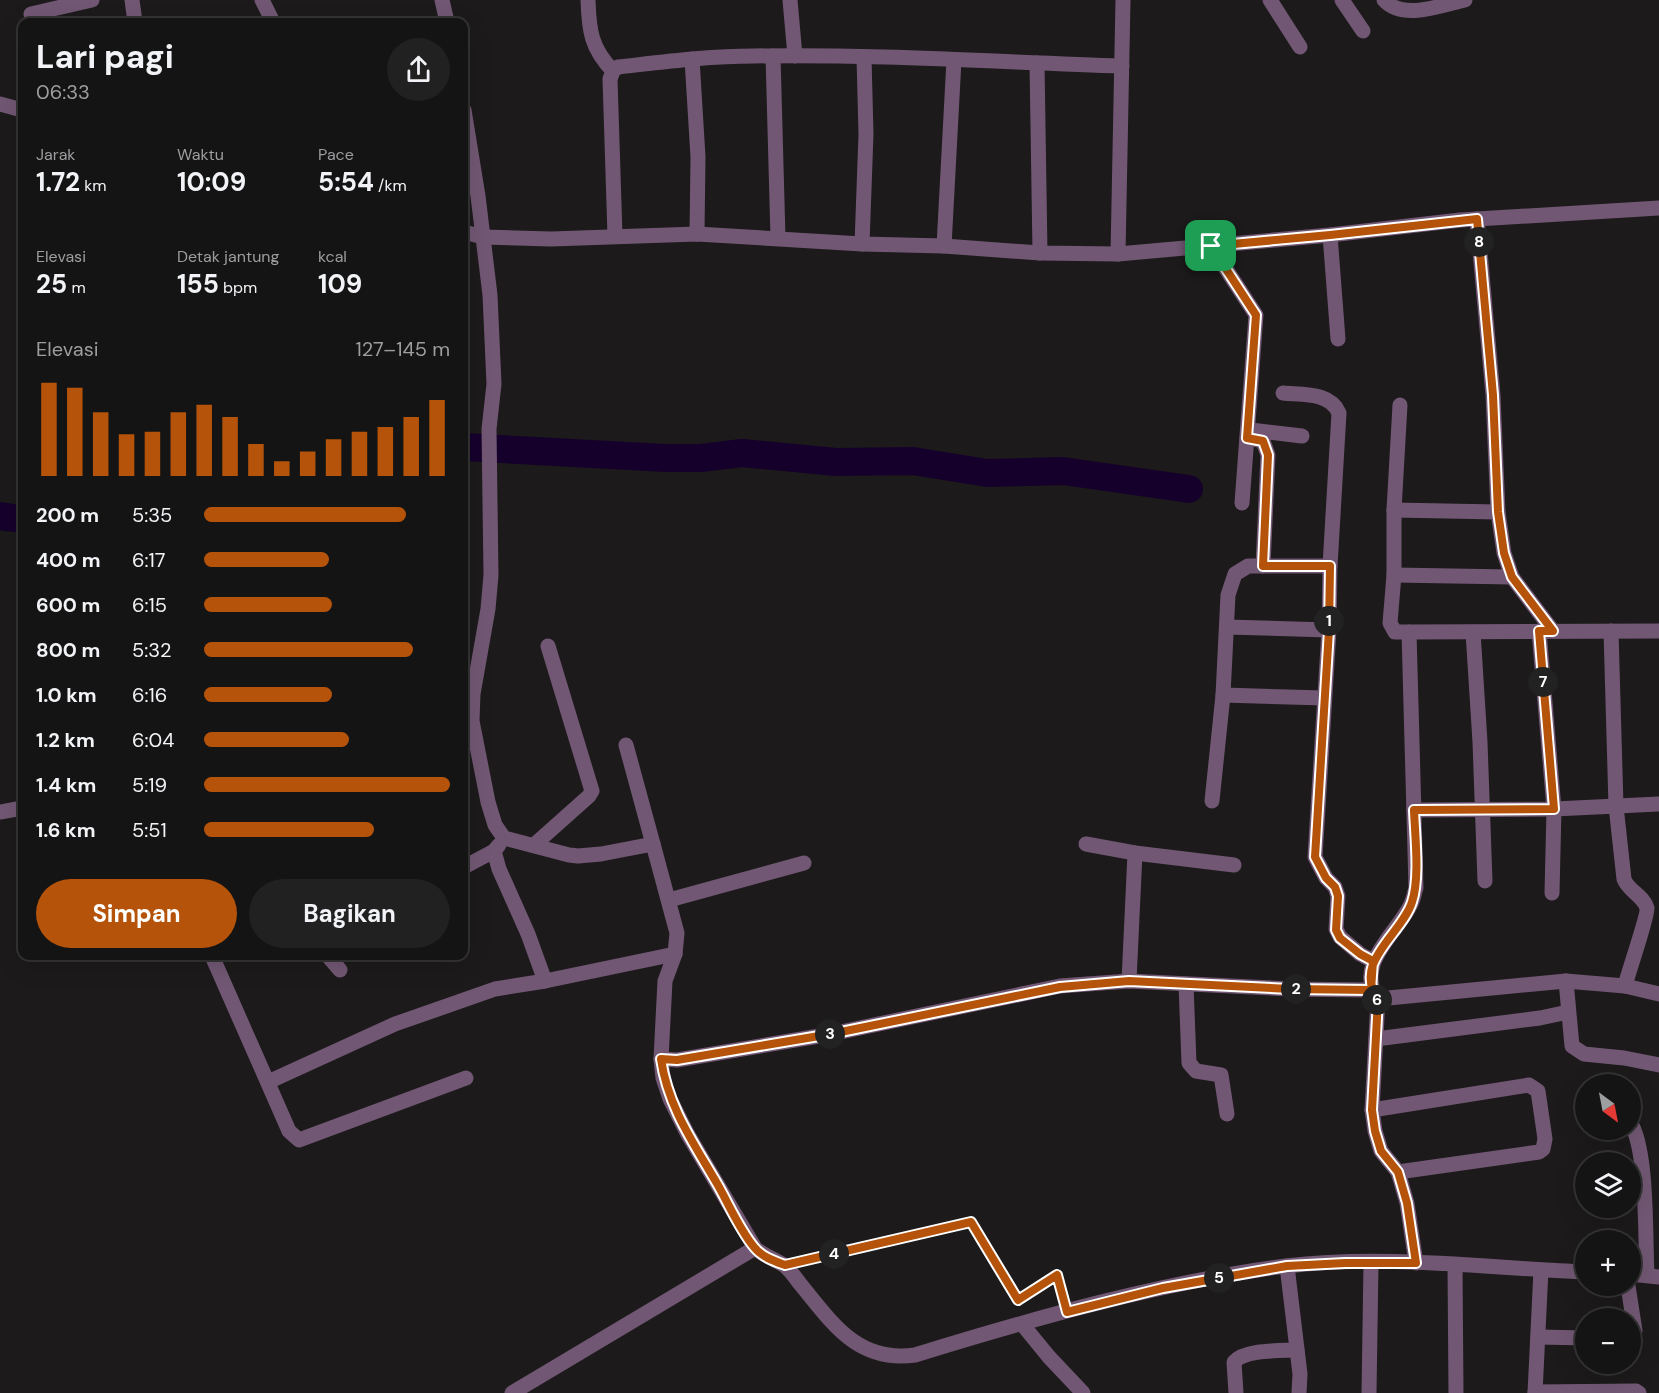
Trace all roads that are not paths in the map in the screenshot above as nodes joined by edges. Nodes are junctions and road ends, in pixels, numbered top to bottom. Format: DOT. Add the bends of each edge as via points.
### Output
graph roads {
  1 [pos="92,0"];
  2 [pos="132,0"];
  3 [pos="262,0"];
  4 [pos="442,0"];
  5 [pos="588,0"];
  6 [pos="790,0"];
  7 [pos="1123,0"];
  8 [pos="1270,0"];
  9 [pos="1342,0"];
  10 [pos="1384,0"];
  11 [pos="1465,0"];
  12 [pos="31,14"];
  13 [pos="134,18"];
  14 [pos="271,18"];
  15 [pos="446,18"];
  16 [pos="1362,31"];
  17 [pos="1300,47"];
  18 [pos="773,56"];
  19 [pos="795,56"];
  20 [pos="864,57"];
  21 [pos="692,59"];
  22 [pos="954,60"];
  23 [pos="1037,63"];
  24 [pos="1122,66"];
  25 [pos="613,71"];
  26 [pos="0,104"];
  27 [pos="18,109"];
  28 [pos="468,137"];
  29 [pos="1659,208"];
  30 [pos="1477,219"];
  31 [pos="468,233"];
  32 [pos="697,234"];
  33 [pos="1330,235"];
  34 [pos="615,236"];
  35 [pos="483,237"];
  36 [pos="778,238"];
  37 [pos="862,244"];
  38 [pos="944,246"];
  39 [pos="1211,246"];
  40 [pos="1040,253"];
  41 [pos="1118,254"];
  42 [pos="1338,339"];
  43 [pos="1283,393"];
  44 [pos="1400,405"];
  45 [pos="1247,434"];
  46 [pos="1302,436"];
  47 [pos="1242,503"];
  48 [pos="1394,510"];
  49 [pos="1498,512"];
  50 [pos="1263,566"];
  51 [pos="1330,566"];
  52 [pos="1394,575"];
  53 [pos="1512,577"];
  54 [pos="1227,627"];
  55 [pos="1329,630"];
  56 [pos="1546,631"];
  57 [pos="1659,631"];
  58 [pos="1409,632"];
  59 [pos="1473,632"];
  60 [pos="1611,632"];
  61 [pos="548,646"];
  62 [pos="1223,696"];
  63 [pos="1324,698"];
  64 [pos="468,723"];
  65 [pos="626,746"];
  66 [pos="1212,801"];
  67 [pos="1659,804"];
  68 [pos="1616,806"];
  69 [pos="18,809"];
  70 [pos="1483,809"];
  71 [pos="1554,809"];
  72 [pos="1414,810"];
  73 [pos="0,812"];
  74 [pos="504,838"];
  75 [pos="654,844"];
  76 [pos="1086,844"];
  77 [pos="534,845"];
  78 [pos="494,851"];
  79 [pos="1135,853"];
  80 [pos="804,863"];
  81 [pos="468,865"];
  82 [pos="1234,865"];
  83 [pos="1485,881"];
  84 [pos="1552,893"];
  85 [pos="669,900"];
  86 [pos="675,954"];
  87 [pos="214,960"];
  88 [pos="331,960"];
  89 [pos="1373,961"];
  90 [pos="340,970"];
  91 [pos="545,981"];
  92 [pos="1129,981"];
  93 [pos="1566,981"];
  94 [pos="1186,984"];
  95 [pos="1625,986"];
  96 [pos="1374,994"];
  97 [pos="1659,994"];
  98 [pos="1568,1012"];
  99 [pos="1376,1039"];
  100 [pos="661,1059"];
  101 [pos="1659,1065"];
  102 [pos="466,1078"];
  103 [pos="268,1082"];
  104 [pos="1372,1110"];
  105 [pos="1227,1114"];
  106 [pos="1638,1140"];
  107 [pos="1398,1172"];
  108 [pos="755,1248"];
  109 [pos="1371,1263"];
  110 [pos="1416,1263"];
  111 [pos="785,1265"];
  112 [pos="1455,1265"];
  113 [pos="1287,1266"];
  114 [pos="1541,1270"];
  115 [pos="1575,1272"];
  116 [pos="1653,1275"];
  117 [pos="1067,1312"];
  118 [pos="1022,1324"];
  119 [pos="1538,1337"];
  120 [pos="1575,1338"];
  121 [pos="1297,1350"];
  122 [pos="1535,1392"];
  123 [pos="513,1393"];
  124 [pos="1083,1393"];
  125 [pos="1236,1393"];
  126 [pos="1299,1393"];
  127 [pos="1369,1393"];
  128 [pos="1456,1393"];
  129 [pos="1640,1393"];
  1 -- 12 [label="street"];
  2 -- 13 [label="street"];
  3 -- 14 [label="street"];
  4 -- 15 [label="street"];
  5 -- 25 [label="street" via="592,41"];
  6 -- 19 [label="street"];
  7 -- 24 [label="street"];
  8 -- 17 [label="street"];
  9 -- 16 [label="street"];
  10 -- 11 [label="street" via="1408,10"];
  18 -- 19 [label="street"];
  18 -- 21 [label="street"];
  18 -- 36 [label="street"];
  19 -- 20 [label="street"];
  20 -- 22 [label="street"];
  20 -- 37 [label="street"];
  21 -- 25 [label="street" via="618,67"];
  21 -- 32 [label="street" via="698,157"];
  22 -- 23 [label="street"];
  22 -- 38 [label="street"];
  23 -- 24 [label="street"];
  23 -- 40 [label="street"];
  24 -- 41 [label="street"];
  25 -- 34 [label="street" via="610,79"];
  26 -- 27 [label="street"];
  28 -- 35 [label="street"];
  29 -- 30 [label="street"];
  30 -- 33 [label="street"];
  30 -- 49 [label="street" via="1493,395"];
  31 -- 35 [label="street"];
  32 -- 34 [label="street"];
  32 -- 36 [label="street"];
  33 -- 39 [label="street"];
  33 -- 42 [label="street"];
  34 -- 35 [label="street"];
  35 -- 64 [label="street" via="494,384 489,429 491,575"];
  36 -- 37 [label="street"];
  37 -- 38 [label="street"];
  38 -- 40 [label="street"];
  39 -- 41 [label="street"];
  39 -- 45 [label="street" via="1256,315"];
  40 -- 41 [label="street"];
  43 -- 51 [label="street" via="1328,399 1339,413"];
  44 -- 48 [label="street"];
  45 -- 46 [label="street"];
  45 -- 47 [label="street"];
  45 -- 50 [label="street" via="1263,441 1268,455"];
  48 -- 49 [label="street"];
  48 -- 52 [label="street"];
  49 -- 53 [label="street"];
  50 -- 51 [label="street"];
  50 -- 54 [label="street" via="1248,566 1235,574 1228,595"];
  51 -- 55 [label="street"];
  52 -- 53 [label="street"];
  52 -- 58 [label="street" via="1390,627 1397,633"];
  53 -- 56 [label="street"];
  54 -- 55 [label="street"];
  54 -- 62 [label="street"];
  55 -- 63 [label="street"];
  56 -- 59 [label="street"];
  56 -- 60 [label="street"];
  56 -- 71 [label="street"];
  57 -- 60 [label="street"];
  58 -- 59 [label="street"];
  58 -- 72 [label="street"];
  59 -- 70 [label="street"];
  60 -- 68 [label="street"];
  61 -- 77 [label="street" via="592,791"];
  62 -- 63 [label="street"];
  62 -- 66 [label="street"];
  63 -- 89 [label="street" via="1315,857 1338,896 1336,930 1340,938"];
  64 -- 74 [label="street" via="495,825"];
  65 -- 75 [label="street"];
  67 -- 68 [label="street"];
  68 -- 71 [label="street"];
  68 -- 95 [label="street" via="1625,883 1647,910"];
  69 -- 73 [label="street"];
  70 -- 71 [label="street"];
  70 -- 72 [label="street"];
  70 -- 83 [label="street"];
  71 -- 84 [label="street"];
  72 -- 89 [label="street" via="1416,888 1412,904"];
  74 -- 77 [label="street"];
  74 -- 78 [label="street"];
  75 -- 77 [label="street" via="578,856"];
  75 -- 85 [label="street"];
  76 -- 79 [label="street"];
  78 -- 81 [label="street"];
  78 -- 91 [label="street"];
  79 -- 82 [label="street"];
  79 -- 92 [label="street"];
  80 -- 85 [label="street"];
  85 -- 86 [label="street" via="677,933"];
  86 -- 91 [label="street"];
  86 -- 100 [label="street" via="665,981"];
  87 -- 103 [label="street"];
  88 -- 90 [label="street"];
  89 -- 96 [label="street"];
  91 -- 103 [label="street" via="495,989 444,1005"];
  92 -- 94 [label="street"];
  92 -- 100 [label="street" via="1060,987 831,1034 677,1060"];
  93 -- 95 [label="street"];
  93 -- 96 [label="street"];
  93 -- 98 [label="street"];
  94 -- 96 [label="street"];
  94 -- 105 [label="street" via="1189,1063 1196,1071 1221,1075"];
  95 -- 97 [label="street"];
  96 -- 99 [label="street"];
  98 -- 99 [label="street"];
  98 -- 101 [label="street" via="1570,1040 1577,1051"];
  99 -- 104 [label="street"];
  100 -- 108 [label="street" via="670,1099"];
  102 -- 103 [label="street" via="303,1140 289,1131"];
  104 -- 107 [label="street" via="1381,1151"];
  104 -- 107 [label="street" via="1529,1084 1538,1091 1545,1139 1539,1152"];
  106 -- 116 [label="street"];
  107 -- 110 [label="street"];
  108 -- 111 [label="street"];
  108 -- 123 [label="street"];
  109 -- 110 [label="street"];
  109 -- 113 [label="street"];
  109 -- 127 [label="street"];
  110 -- 112 [label="street"];
  111 -- 117 [label="lane" via="971,1222 1018,1300 1057,1275"];
  111 -- 118 [label="street" via="844,1334 874,1352 900,1357 915,1355"];
  112 -- 114 [label="street"];
  112 -- 128 [label="street"];
  113 -- 117 [label="street" via="1163,1288"];
  113 -- 121 [label="street"];
  114 -- 115 [label="street"];
  114 -- 119 [label="street"];
  117 -- 118 [label="street"];
  118 -- 124 [label="street"];
  119 -- 120 [label="street"];
  119 -- 122 [label="street"];
  121 -- 125 [label="street" via="1248,1354 1237,1359"];
  121 -- 126 [label="street"];
  122 -- 129 [label="street"];
}
